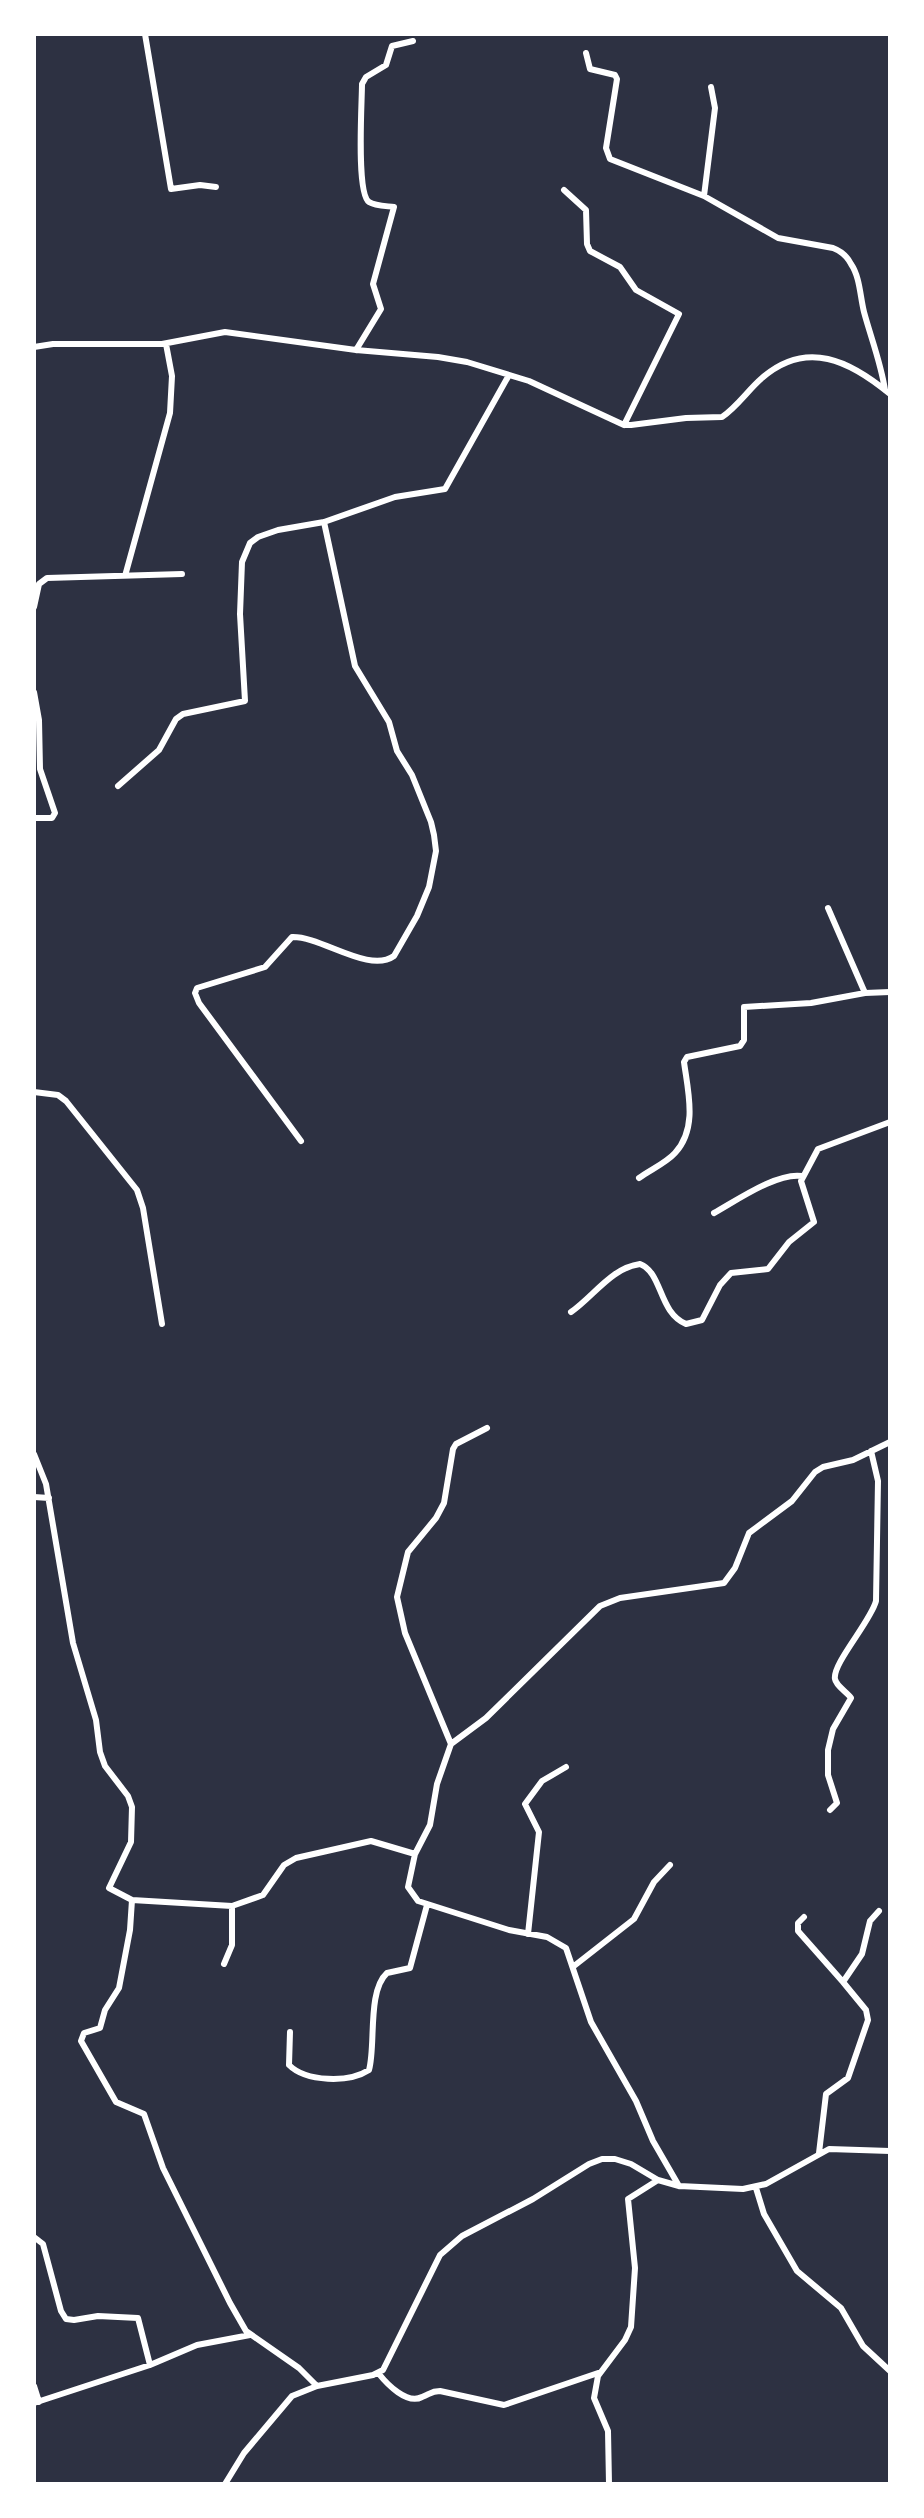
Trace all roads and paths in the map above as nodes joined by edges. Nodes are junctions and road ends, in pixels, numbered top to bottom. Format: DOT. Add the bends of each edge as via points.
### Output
graph roads {
  1 [pos="145,34"];
  2 [pos="413,41"];
  3 [pos="586,53"];
  4 [pos="711,87"];
  5 [pos="216,187"];
  6 [pos="564,190"];
  7 [pos="704,196"];
  8 [pos="166,344"];
  9 [pos="34,347"];
  10 [pos="356,350"];
  11 [pos="509,375"];
  12 [pos="888,392"];
  13 [pos="624,425"];
  14 [pos="324,522"];
  15 [pos="182,574"];
  16 [pos="34,576"];
  17 [pos="125,576"];
  18 [pos="42,580"];
  19 [pos="34,607"];
  20 [pos="34,692"];
  21 [pos="118,786"];
  22 [pos="34,818"];
  23 [pos="828,908"];
  24 [pos="890,992"];
  25 [pos="865,993"];
  26 [pos="34,1092"];
  27 [pos="890,1122"];
  28 [pos="301,1141"];
  29 [pos="802,1176"];
  30 [pos="639,1178"];
  31 [pos="714,1213"];
  32 [pos="571,1312"];
  33 [pos="162,1324"];
  34 [pos="487,1428"];
  35 [pos="890,1442"];
  36 [pos="871,1451"];
  37 [pos="34,1454"];
  38 [pos="34,1497"];
  39 [pos="49,1498"];
  40 [pos="451,1744"];
  41 [pos="566,1767"];
  42 [pos="830,1810"];
  43 [pos="415,1854"];
  44 [pos="670,1865"];
  45 [pos="132,1900"];
  46 [pos="427,1905"];
  47 [pos="232,1906"];
  48 [pos="879,1911"];
  49 [pos="804,1917"];
  50 [pos="528,1934"];
  51 [pos="224,1964"];
  52 [pos="574,1966"];
  53 [pos="843,1982"];
  54 [pos="290,2032"];
  55 [pos="890,2151"];
  56 [pos="819,2153"];
  57 [pos="658,2180"];
  58 [pos="679,2186"];
  59 [pos="756,2188"];
  60 [pos="34,2237"];
  61 [pos="250,2335"];
  62 [pos="150,2365"];
  63 [pos="890,2371"];
  64 [pos="601,2372"];
  65 [pos="379,2374"];
  66 [pos="34,2386"];
  67 [pos="317,2386"];
  68 [pos="36,2402"];
  69 [pos="225,2484"];
  70 [pos="609,2484"];
  1 -- 5 [label="street" via="171,189"];
  2 -- 10 [label="street" via="392,46 386,65 362,84 365,196 372,204 394,207 373,284 381,309"];
  3 -- 7 [label="street" via="590,69 617,79 606,148 610,159"];
  4 -- 7 [label="street" via="715,108"];
  6 -- 13 [label="street" via="586,210 590,251 620,267 636,290 679,314"];
  7 -- 12 [label="street" via="778,238 841,252 856,272"];
  8 -- 9 [label="street"];
  8 -- 10 [label="street" via="225,332"];
  8 -- 17 [label="street" via="172,376 170,413"];
  10 -- 11 [label="street" via="453,359"];
  11 -- 13 [label="street"];
  11 -- 14 [label="street" via="445,489 395,497"];
  12 -- 13 [label="street" via="835,359 804,358 770,371 722,417"];
  14 -- 21 [label="street" via="266,534 245,551 240,614 245,701 183,714 159,750"];
  14 -- 28 [label="street" via="355,666 389,722 431,822 436,851 417,916 388,961 292,937 265,967 197,988 199,1003"];
  15 -- 17 [label="street"];
  16 -- 18 [label="street"];
  17 -- 18 [label="street"];
  18 -- 19 [label="street"];
  20 -- 22 [label="street" via="40,769 55,813 52,818"];
  23 -- 25 [label="street"];
  24 -- 25 [label="street"];
  25 -- 30 [label="street" via="744,1007 740,1046 687,1057 690,1125 675,1154"];
  26 -- 33 [label="street" via="66,1101 137,1190"];
  27 -- 29 [label="street" via="824,1145"];
  29 -- 31 [label="street" via="764,1186"];
  29 -- 32 [label="street" via="814,1222 768,1269 740,1270 725,1278 702,1320 686,1324 672,1314 649,1270 640,1264 603,1282"];
  34 -- 40 [label="street" via="453,1449 444,1503 408,1552 397,1597 405,1633"];
  35 -- 36 [label="street"];
  36 -- 40 [label="street" via="815,1472 792,1501 749,1533 724,1583 620,1598 600,1606 486,1718"];
  36 -- 42 [label="street" via="878,1481 876,1601 835,1674 851,1698 830,1738 828,1775 837,1803"];
  37 -- 39 [label="street"];
  38 -- 39 [label="street"];
  39 -- 45 [label="street" via="73,1643 102,1759 132,1807 131,1842 109,1888"];
  40 -- 43 [label="street" via="430,1825"];
  41 -- 50 [label="street" via="542,1781 526,1801 539,1832"];
  43 -- 46 [label="street" via="408,1887"];
  43 -- 47 [label="street" via="371,1841 296,1858 284,1865 263,1895"];
  44 -- 52 [label="street" via="634,1919"];
  45 -- 47 [label="street"];
  45 -- 61 [label="street" via="119,1988 100,2028 84,2033 81,2041 116,2102 144,2114 163,2168"];
  46 -- 50 [label="street"];
  46 -- 54 [label="street" via="413,1964 387,1973 380,1982 369,2070 337,2078 298,2072 289,2065"];
  47 -- 51 [label="street" via="232,1945"];
  48 -- 53 [label="street" via="868,1926 862,1954"];
  49 -- 53 [label="street" via="798,1931"];
  50 -- 52 [label="street" via="559,1941"];
  52 -- 58 [label="street" via="591,2022"];
  53 -- 56 [label="street" via="868,2020 848,2078 826,2094"];
  55 -- 56 [label="street" via="840,2148"];
  56 -- 59 [label="street"];
  57 -- 58 [label="street"];
  57 -- 64 [label="street" via="628,2199 635,2268 631,2327"];
  57 -- 65 [label="street" via="631,2164 602,2159 462,2236 436,2262"];
  58 -- 59 [label="street"];
  59 -- 63 [label="street" via="764,2214 797,2271 841,2308 863,2346"];
  60 -- 62 [label="street" via="43,2244 66,2319 135,2317"];
  61 -- 62 [label="street" via="197,2345"];
  61 -- 67 [label="street"];
  62 -- 68 [label="street"];
  64 -- 65 [label="street" via="504,2405 440,2391 413,2399"];
  64 -- 70 [label="street" via="594,2398 608,2431"];
  65 -- 67 [label="street"];
  66 -- 68 [label="street"];
  67 -- 69 [label="street" via="286,2402"];
}
